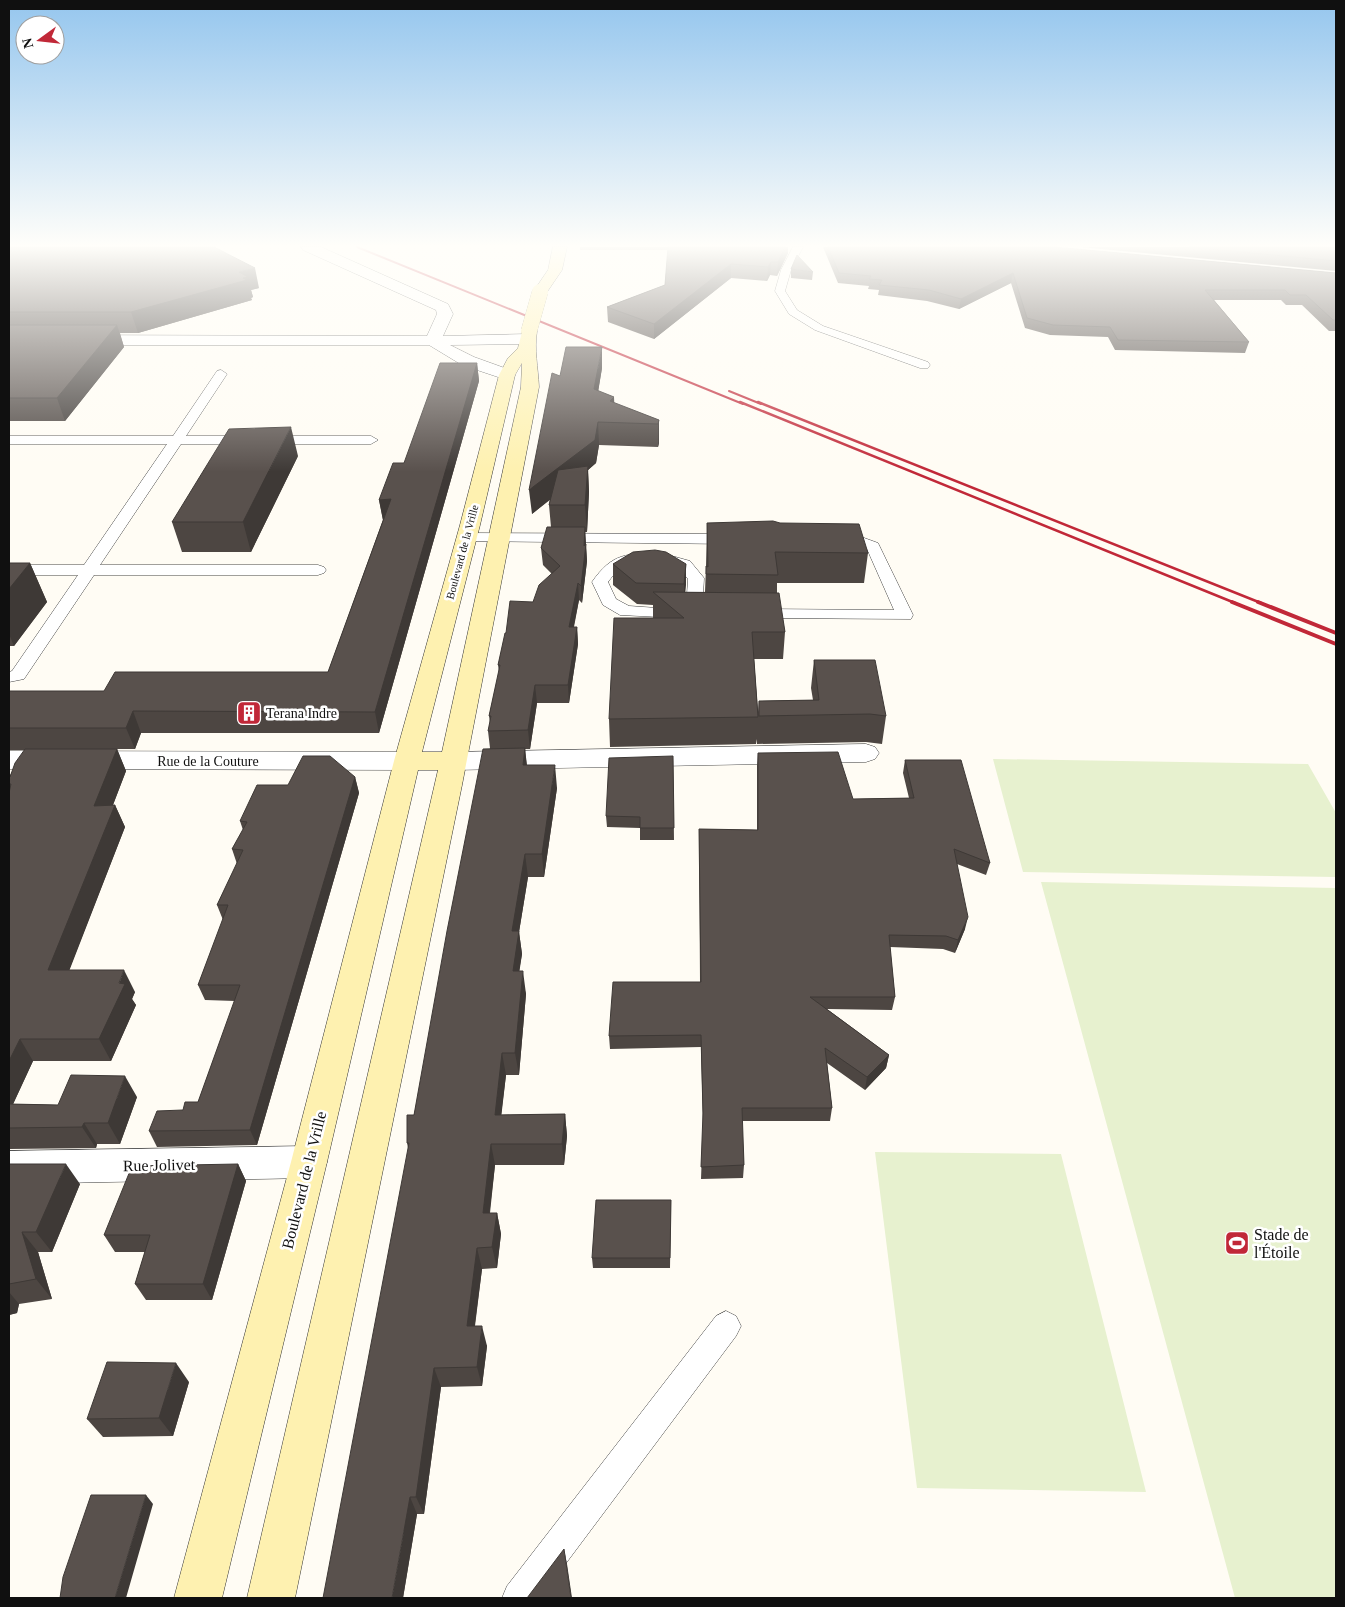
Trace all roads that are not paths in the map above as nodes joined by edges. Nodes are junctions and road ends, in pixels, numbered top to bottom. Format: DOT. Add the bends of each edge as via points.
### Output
graph roads {
  1 [pos="441,322"];
  2 [pos="532,322"];
  3 [pos="809,322"];
  4 [pos="528,339"];
  5 [pos="9,340"];
  6 [pos="433,341"];
  7 [pos="924,365"];
  8 [pos="221,374"];
  9 [pos="507,375"];
  10 [pos="9,440"];
  11 [pos="176,440"];
  12 [pos="372,440"];
  13 [pos="482,538"];
  14 [pos="749,540"];
  15 [pos="827,540"];
  16 [pos="9,570"];
  17 [pos="87,570"];
  18 [pos="318,570"];
  19 [pos="694,614"];
  20 [pos="713,614"];
  21 [pos="742,614"];
  22 [pos="9,677"];
  23 [pos="866,753"];
  24 [pos="407,761"];
  25 [pos="453,761"];
  26 [pos="16,768"];
  27 [pos="308,1162"];
  28 [pos="9,1168"];
  29 [pos="726,1326"];
  30 [pos="198,1598"];
  31 [pos="271,1598"];
  32 [pos="518,1598"];
  1 -- 6 [label="street"];
  2 -- 4 [label="main road, bridge"];
  3 -- 7 [label="lane"];
  4 -- 6 [label="street"];
  4 -- 9 [label="main road, Boulevard de la Vrille"];
  4 -- 13 [label="main road, Boulevard de la Vrille" via="530,387"];
  5 -- 6 [label="street"];
  6 -- 9 [label="street" via="480,367"];
  8 -- 11 [label="lane"];
  9 -- 13 [label="main road, Boulevard de la Vrille"];
  10 -- 11 [label="lane"];
  11 -- 12 [label="lane"];
  11 -- 17 [label="lane"];
  13 -- 14 [label="lane"];
  13 -- 24 [label="main road, Boulevard de la Vrille"];
  13 -- 25 [label="main road, Boulevard de la Vrille"];
  15 -- 21 [label="lane" via="856,540 873,546 905,616"];
  16 -- 17 [label="lane"];
  17 -- 18 [label="lane"];
  17 -- 22 [label="lane" via="18,675"];
  19 -- 19 [label="lane" via="626,611 609,602 600,582 611,567 630,559 661,558 684,564 696,578"];
  19 -- 20 [label="lane"];
  23 -- 25 [label="street"];
  24 -- 25 [label="main road"];
  24 -- 26 [label="street, Rue de la Couture"];
  24 -- 27 [label="main road, Boulevard de la Vrille"];
  25 -- 31 [label="main road, Boulevard de la Vrille"];
  27 -- 28 [label="street, Rue Jolivet"];
  27 -- 30 [label="main road, Boulevard de la Vrille"];
  29 -- 32 [label="lane"];
}
